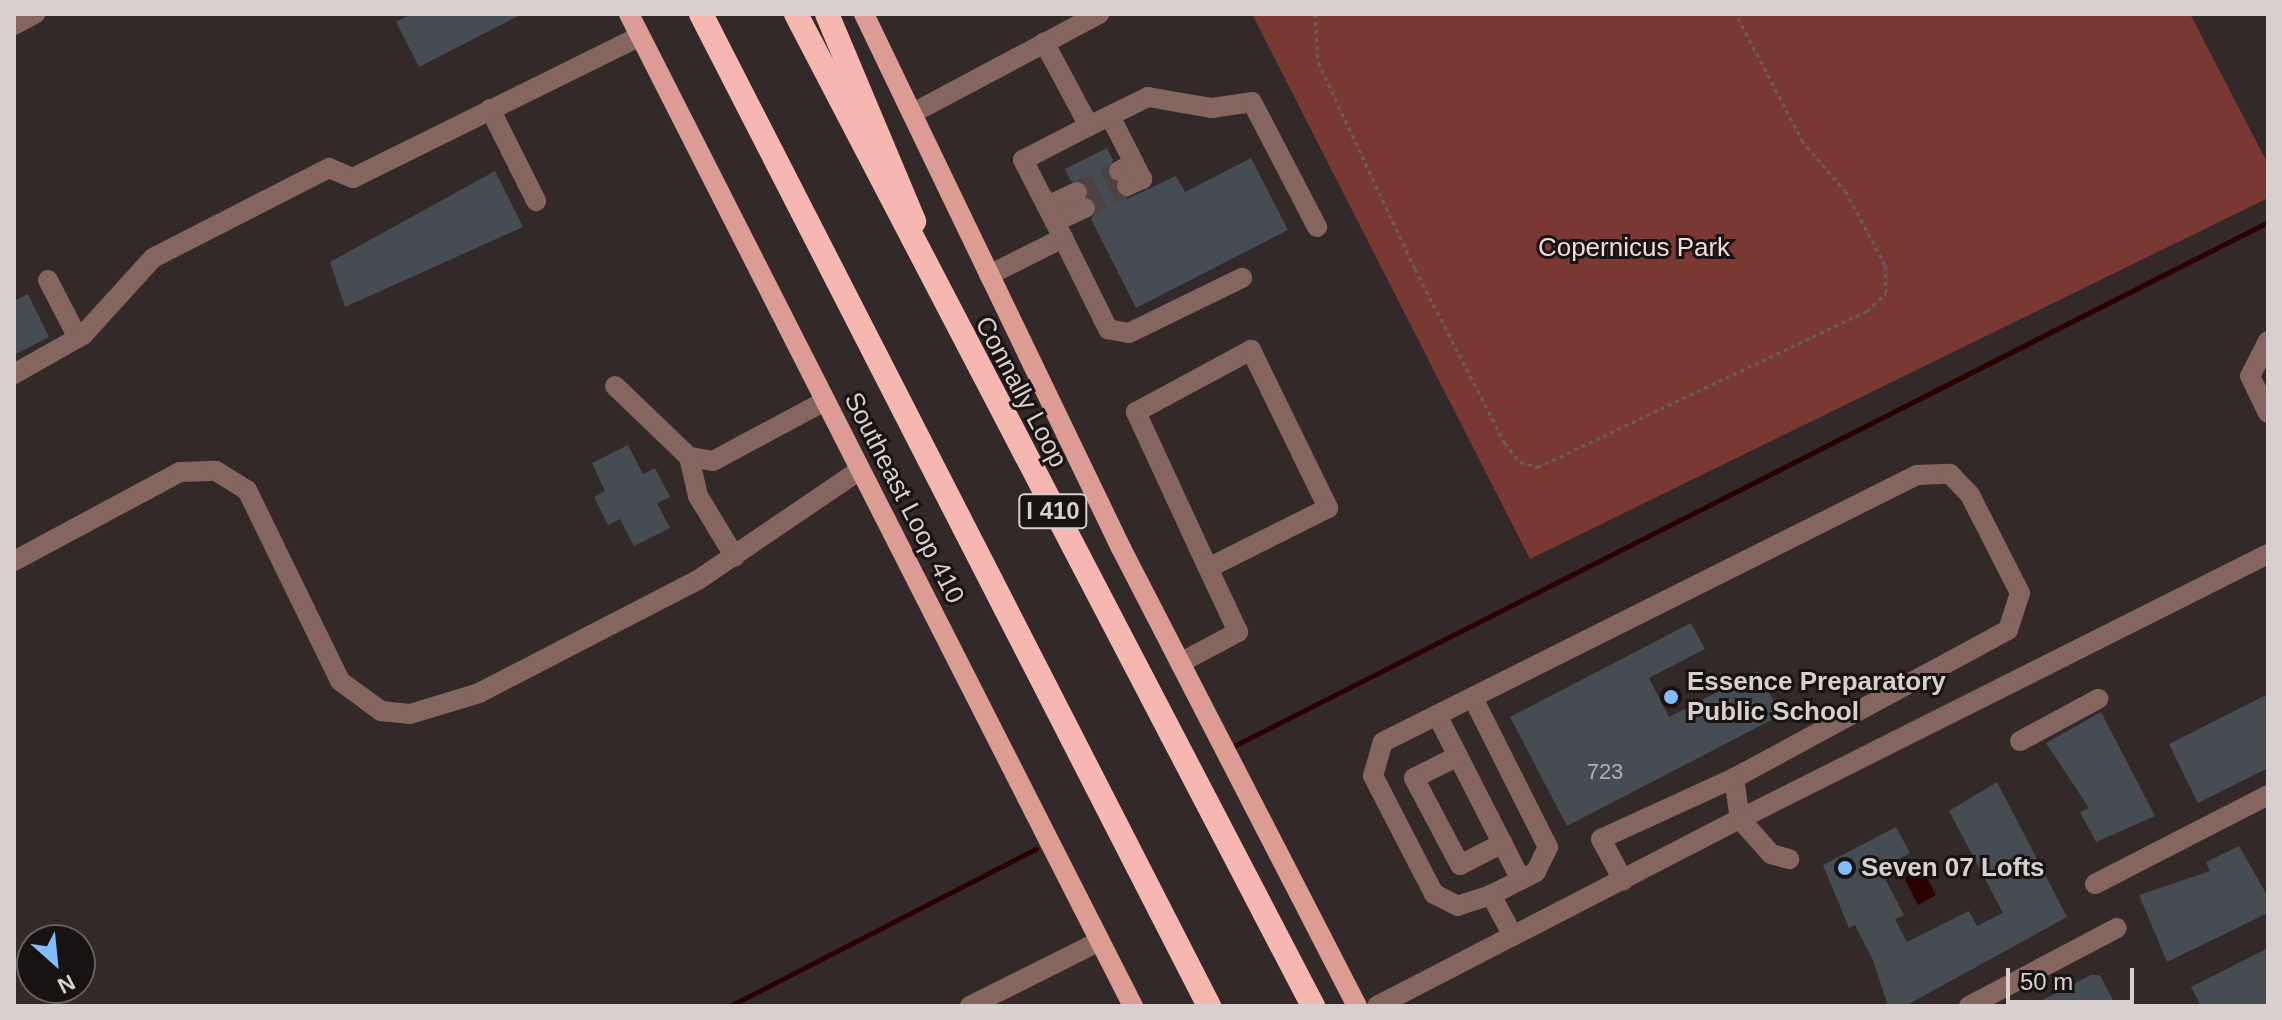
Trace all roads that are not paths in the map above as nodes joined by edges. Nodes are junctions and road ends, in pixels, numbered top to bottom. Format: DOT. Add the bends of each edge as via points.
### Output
graph roads {
  1 [pos="35,14"];
  2 [pos="629,14"];
  3 [pos="701,14"];
  4 [pos="796,14"];
  5 [pos="827,14"];
  6 [pos="864,14"];
  7 [pos="1099,14"];
  8 [pos="14,25"];
  9 [pos="640,36"];
  10 [pos="1044,42"];
  11 [pos="490,109"];
  12 [pos="913,113"];
  13 [pos="1110,116"];
  14 [pos="1089,126"];
  15 [pos="1130,175"];
  16 [pos="1081,200"];
  17 [pos="536,201"];
  18 [pos="1055,222"];
  19 [pos="1317,227"];
  20 [pos="989,275"];
  21 [pos="1242,278"];
  22 [pos="48,280"];
  23 [pos="939,295"];
  24 [pos="78,338"];
  25 [pos="2268,341"];
  26 [pos="14,374"];
  27 [pos="615,386"];
  28 [pos="825,401"];
  29 [pos="2267,409"];
  30 [pos="689,457"];
  31 [pos="860,470"];
  32 [pos="2268,554"];
  33 [pos="735,557"];
  34 [pos="14,561"];
  35 [pos="1208,568"];
  36 [pos="1180,663"];
  37 [pos="1473,698"];
  38 [pos="2098,699"];
  39 [pos="1437,715"];
  40 [pos="2020,741"];
  41 [pos="1458,756"];
  42 [pos="1734,778"];
  43 [pos="2268,795"];
  44 [pos="1740,819"];
  45 [pos="1503,843"];
  46 [pos="1789,859"];
  47 [pos="1521,880"];
  48 [pos="1623,880"];
  49 [pos="2095,884"];
  50 [pos="1491,895"];
  51 [pos="2117,928"];
  52 [pos="1513,936"];
  53 [pos="1100,941"];
  54 [pos="970,1006"];
  55 [pos="1133,1006"];
  56 [pos="1209,1006"];
  57 [pos="1313,1006"];
  58 [pos="1357,1006"];
  59 [pos="1377,1006"];
  60 [pos="1969,1006"];
  1 -- 8 [label="street"];
  2 -- 9 [label="main road, Southeast Loop 410"];
  3 -- 56 [label="highway"];
  4 -- 23 [label="highway, Connally Loop / I 410"];
  5 -- 23 [label="highway" via="893,157"];
  6 -- 12 [label="main road"];
  7 -- 10 [label="street"];
  9 -- 11 [label="street"];
  9 -- 28 [label="main road, Southeast Loop 410"];
  10 -- 12 [label="street"];
  10 -- 14 [label="street"];
  11 -- 17 [label="street"];
  11 -- 24 [label="street" via="353,178 329,168 153,258"];
  12 -- 20 [label="main road"];
  13 -- 14 [label="street"];
  13 -- 15 [label="street"];
  13 -- 19 [label="street" via="1148,97 1212,108 1252,102"];
  14 -- 18 [label="street" via="1023,160"];
  16 -- 18 [label="street"];
  18 -- 20 [label="street"];
  18 -- 21 [label="street" via="1108,329 1129,333"];
  20 -- 36 [label="main road"];
  22 -- 24 [label="street"];
  23 -- 57 [label="highway, Connally Loop / I 410"];
  24 -- 26 [label="street"];
  25 -- 29 [label="street" via="2250,376"];
  27 -- 30 [label="street"];
  28 -- 30 [label="street" via="713,461"];
  28 -- 31 [label="main road, Southeast Loop 410"];
  30 -- 33 [label="street" via="698,496"];
  31 -- 33 [label="street"];
  31 -- 53 [label="main road, Southeast Loop 410"];
  32 -- 44 [label="street"];
  33 -- 34 [label="street" via="479,693 410,714 381,711 340,681 247,490 216,471 180,472"];
  35 -- 35 [label="street" via="1136,412 1251,350 1328,508"];
  35 -- 36 [label="street" via="1238,632"];
  36 -- 58 [label="main road"];
  37 -- 39 [label="street"];
  37 -- 42 [label="street" via="1917,475 1950,474 1970,495 2020,593 2008,630"];
  37 -- 47 [label="street" via="1548,847 1536,872"];
  38 -- 40 [label="street"];
  39 -- 41 [label="street"];
  39 -- 50 [label="street" via="1383,742 1373,776 1434,894 1458,906"];
  41 -- 45 [label="street"];
  41 -- 45 [label="street" via="1414,778 1460,865"];
  42 -- 44 [label="street"];
  42 -- 48 [label="street" via="1601,839"];
  43 -- 49 [label="street"];
  44 -- 46 [label="street" via="1771,854"];
  44 -- 48 [label="street"];
  45 -- 47 [label="street"];
  47 -- 50 [label="street"];
  48 -- 52 [label="street"];
  50 -- 52 [label="street"];
  51 -- 60 [label="street"];
  52 -- 59 [label="street"];
  53 -- 54 [label="street"];
  53 -- 55 [label="main road, Southeast Loop 410"];
}
